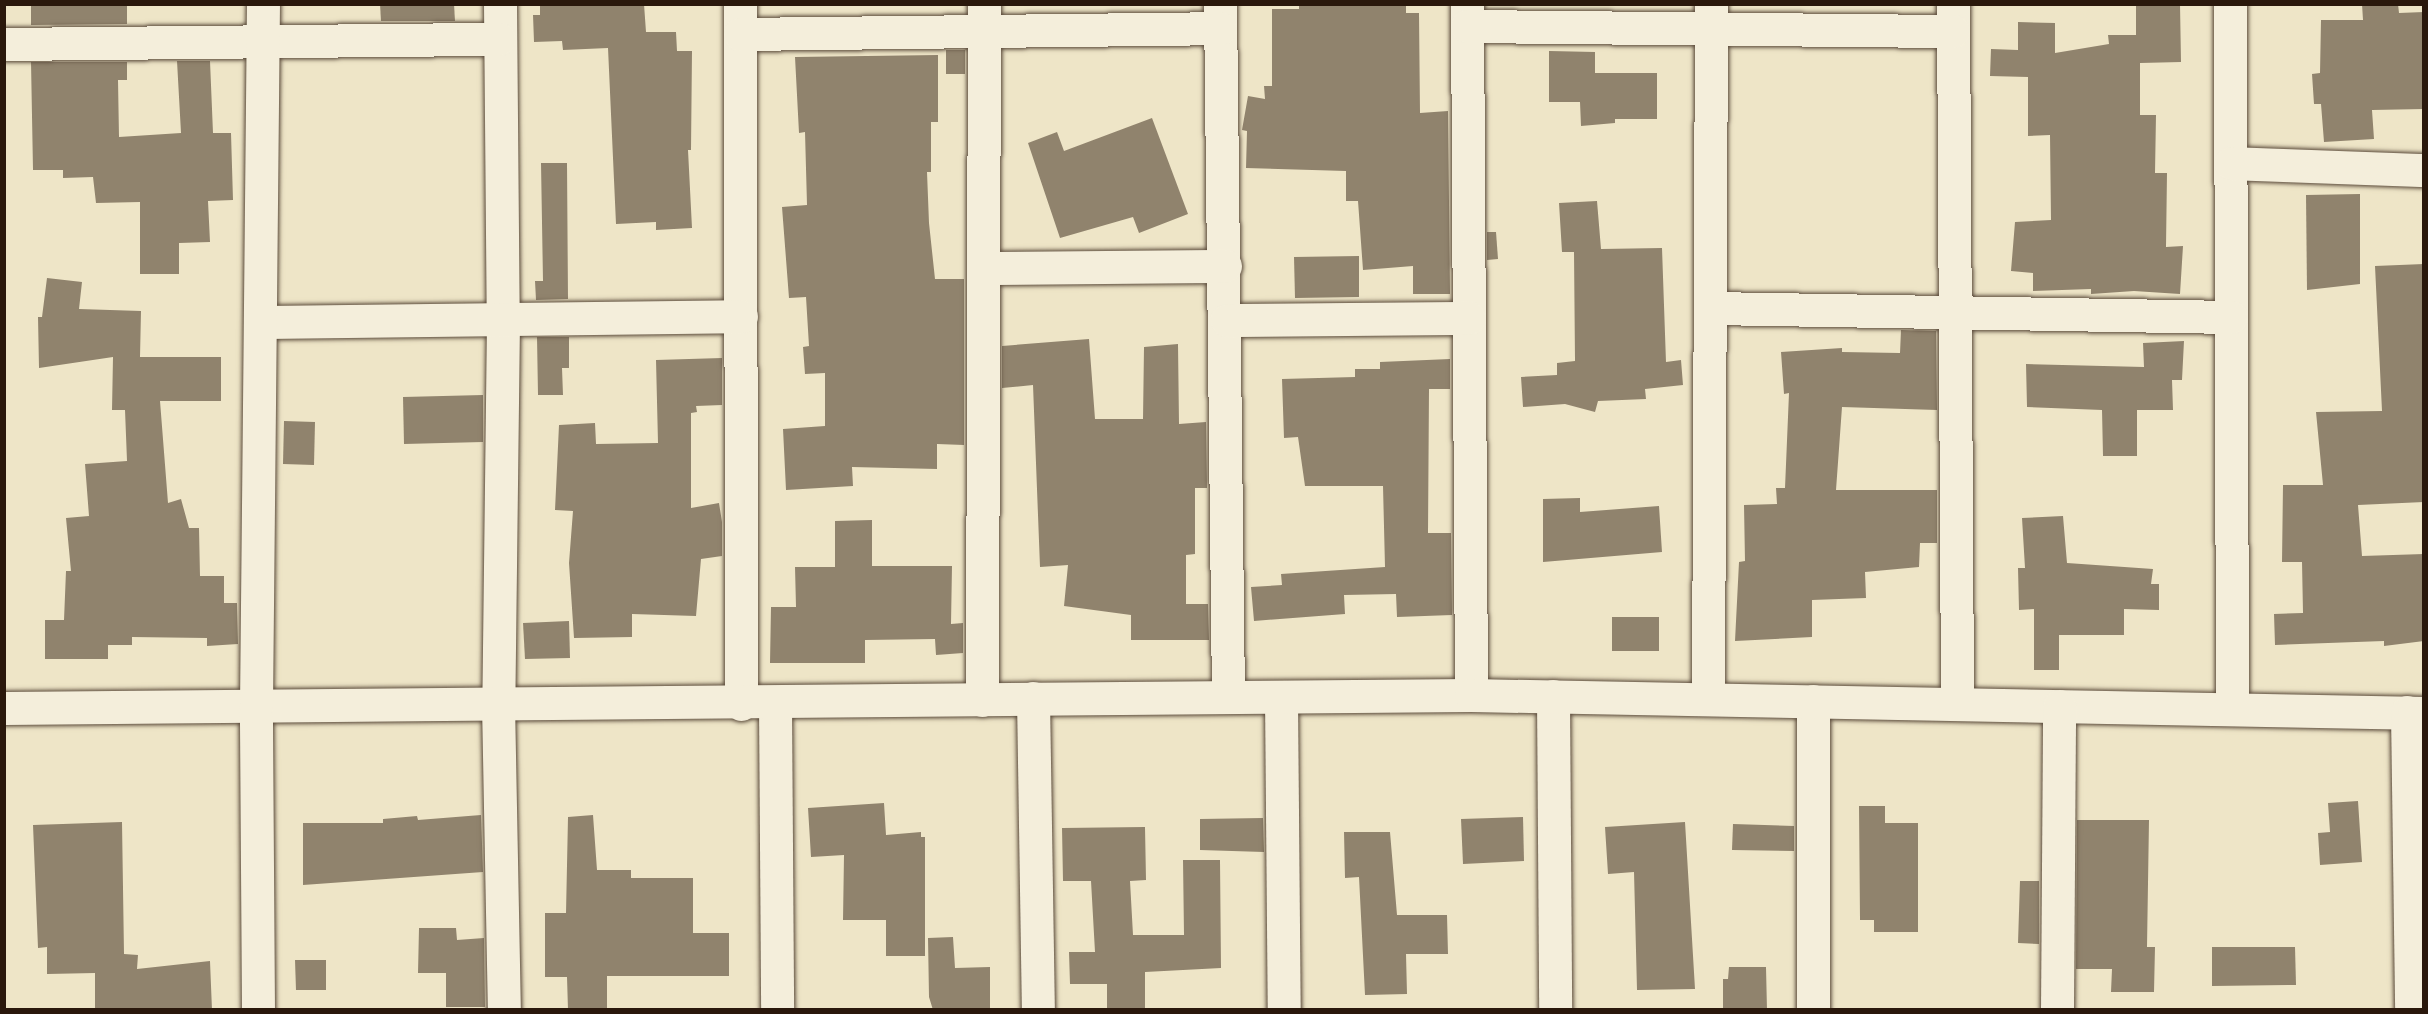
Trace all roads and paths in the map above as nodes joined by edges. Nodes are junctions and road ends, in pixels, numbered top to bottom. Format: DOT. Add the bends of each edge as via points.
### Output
graph roads {
  1 [pos="263,4"];
  2 [pos="500,4"];
  3 [pos="2230,4"];
  4 [pos="1467,15"];
  5 [pos="1220,16"];
  6 [pos="984,18"];
  7 [pos="1711,18"];
  8 [pos="1953,18"];
  9 [pos="740,19"];
  10 [pos="499,39"];
  11 [pos="264,42"];
  12 [pos="4,44"];
  13 [pos="2231,163"];
  14 [pos="2424,170"];
  15 [pos="1225,266"];
  16 [pos="985,268"];
  17 [pos="1711,308"];
  18 [pos="1957,313"];
  19 [pos="741,316"];
  20 [pos="2231,317"];
  21 [pos="1468,318"];
  22 [pos="1227,320"];
  23 [pos="502,321"];
  24 [pos="262,322"];
  25 [pos="1472,695"];
  26 [pos="1553,696"];
  27 [pos="1228,697"];
  28 [pos="1281,697"];
  29 [pos="1033,698"];
  30 [pos="982,699"];
  31 [pos="1708,699"];
  32 [pos="1813,701"];
  33 [pos="1958,701"];
  34 [pos="498,703"];
  35 [pos="775,703"];
  36 [pos="741,704"];
  37 [pos="256,706"];
  38 [pos="2059,706"];
  39 [pos="4,708"];
  40 [pos="2232,708"];
  41 [pos="2415,712"];
  42 [pos="258,1010"];
  43 [pos="504,1010"];
  44 [pos="777,1010"];
  45 [pos="1038,1010"];
  46 [pos="1284,1010"];
  47 [pos="1555,1010"];
  48 [pos="1813,1010"];
  49 [pos="2057,1010"];
  50 [pos="2411,1010"];
  1 -- 11 [label="street"];
  2 -- 10 [label="street"];
  3 -- 13 [label="street"];
  4 -- 7 [label="street"];
  4 -- 21 [label="street"];
  5 -- 6 [label="street"];
  5 -- 15 [label="street"];
  6 -- 9 [label="street"];
  6 -- 16 [label="street"];
  7 -- 8 [label="street"];
  7 -- 17 [label="street"];
  8 -- 18 [label="street"];
  9 -- 19 [label="street"];
  10 -- 11 [label="street"];
  10 -- 23 [label="street"];
  11 -- 12 [label="street"];
  11 -- 24 [label="street"];
  13 -- 14 [label="street"];
  13 -- 20 [label="street"];
  15 -- 16 [label="street"];
  15 -- 22 [label="street"];
  16 -- 30 [label="street"];
  17 -- 18 [label="street"];
  17 -- 31 [label="street"];
  18 -- 20 [label="street"];
  18 -- 33 [label="street"];
  19 -- 23 [label="street"];
  19 -- 36 [label="street"];
  20 -- 40 [label="street"];
  21 -- 22 [label="street"];
  21 -- 25 [label="street"];
  22 -- 27 [label="street"];
  23 -- 24 [label="street"];
  23 -- 34 [label="street"];
  24 -- 37 [label="street"];
  25 -- 26 [label="street"];
  25 -- 28 [label="street"];
  26 -- 31 [label="street"];
  26 -- 47 [label="street"];
  27 -- 28 [label="street"];
  27 -- 29 [label="street"];
  28 -- 46 [label="street"];
  29 -- 30 [label="street"];
  29 -- 45 [label="street"];
  30 -- 35 [label="street"];
  31 -- 32 [label="street"];
  32 -- 33 [label="street"];
  32 -- 48 [label="street"];
  33 -- 38 [label="street"];
  34 -- 36 [label="street"];
  34 -- 37 [label="street"];
  34 -- 43 [label="street"];
  35 -- 36 [label="street"];
  35 -- 44 [label="street"];
  37 -- 39 [label="street"];
  37 -- 42 [label="street"];
  38 -- 40 [label="street"];
  38 -- 49 [label="street"];
  40 -- 41 [label="street"];
  41 -- 50 [label="street"];
}
